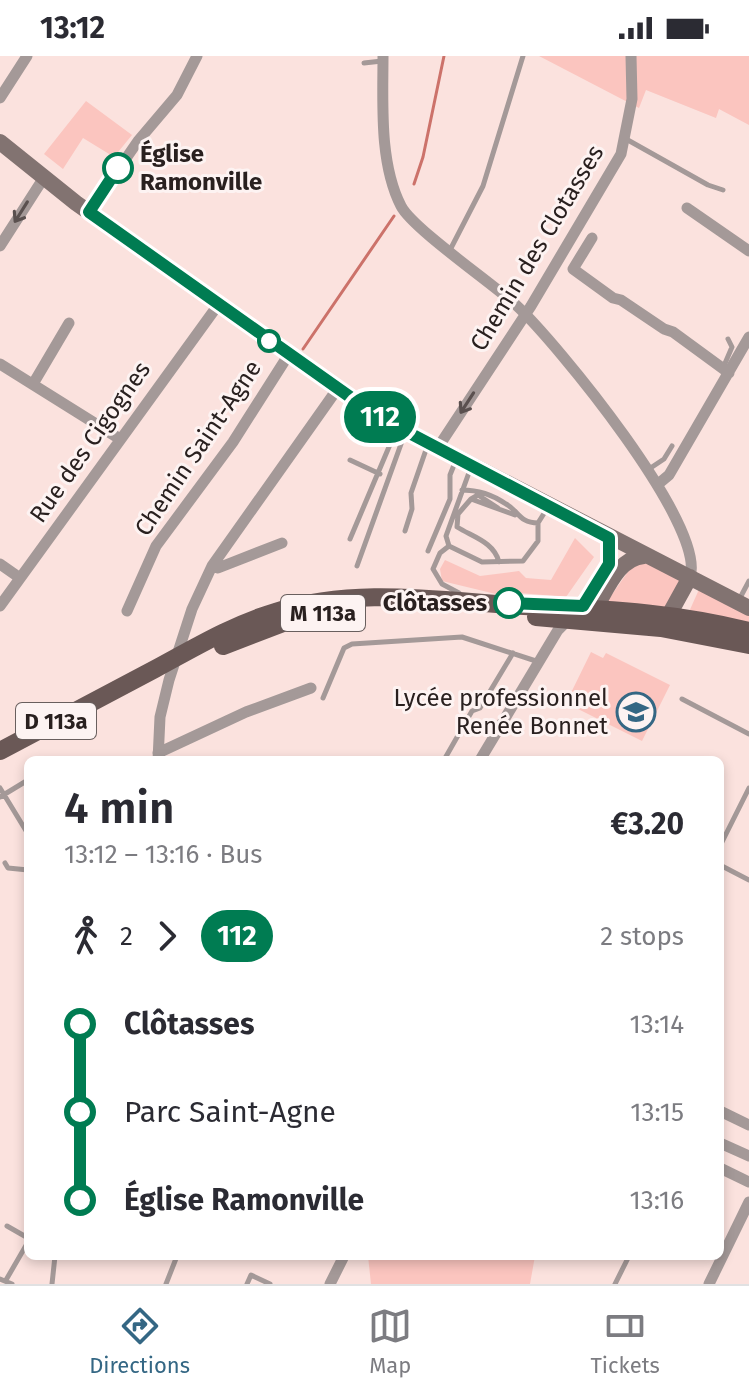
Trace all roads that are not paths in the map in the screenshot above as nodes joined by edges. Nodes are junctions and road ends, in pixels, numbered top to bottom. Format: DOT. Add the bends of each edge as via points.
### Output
graph roads {
  1 [pos="27,56"];
  2 [pos="197,56"];
  3 [pos="523,56"];
  4 [pos="631,56"];
  5 [pos="383,58"];
  6 [pos="364,63"];
  7 [pos="0,98"];
  8 [pos="625,138"];
  9 [pos="0,142"];
  10 [pos="43,179"];
  11 [pos="723,190"];
  12 [pos="687,208"];
  13 [pos="89,212"];
  14 [pos="592,238"];
  15 [pos="453,245"];
  16 [pos="0,246"];
  17 [pos="749,251"];
  18 [pos="218,305"];
  19 [pos="525,314"];
  20 [pos="69,323"];
  21 [pos="728,339"];
  22 [pos="747,344"];
  23 [pos="292,356"];
  24 [pos="0,364"];
  25 [pos="726,370"];
  26 [pos="33,384"];
  27 [pos="338,388"];
  28 [pos="401,430"];
  29 [pos="120,439"];
  30 [pos="672,446"];
  31 [pos="432,447"];
  32 [pos="350,460"];
  33 [pos="464,463"];
  34 [pos="648,469"];
  35 [pos="380,474"];
  36 [pos="657,485"];
  37 [pos="462,490"];
  38 [pos="548,506"];
  39 [pos="515,515"];
  40 [pos="538,523"];
  41 [pos="405,531"];
  42 [pos="609,538"];
  43 [pos="350,539"];
  44 [pos="282,543"];
  45 [pos="449,546"];
  46 [pos="428,551"];
  47 [pos="644,556"];
  48 [pos="499,562"];
  49 [pos="0,564"];
  50 [pos="212,566"];
  51 [pos="357,566"];
  52 [pos="621,567"];
  53 [pos="690,577"];
  54 [pos="20,578"];
  55 [pos="749,581"];
  56 [pos="474,600"];
  57 [pos="744,605"];
  58 [pos="0,606"];
  59 [pos="127,611"];
  60 [pos="586,614"];
  61 [pos="666,621"];
  62 [pos="749,631"];
  63 [pos="749,645"];
  64 [pos="513,653"];
  65 [pos="540,662"];
  66 [pos="175,663"];
  67 [pos="311,688"];
  68 [pos="112,697"];
  69 [pos="323,698"];
  70 [pos="682,699"];
  71 [pos="749,734"];
  72 [pos="0,751"];
  73 [pos="158,756"];
  74 [pos="160,756"];
  75 [pos="446,756"];
  76 [pos="485,756"];
  77 [pos="0,760"];
  78 [pos="24,782"];
  79 [pos="0,788"];
  80 [pos="749,788"];
  81 [pos="2,795"];
  82 [pos="24,828"];
  83 [pos="724,838"];
  84 [pos="5,863"];
  85 [pos="724,867"];
  86 [pos="24,870"];
  87 [pos="749,880"];
  88 [pos="724,1113"];
  89 [pos="749,1125"];
  90 [pos="724,1145"];
  91 [pos="749,1156"];
  92 [pos="724,1170"];
  93 [pos="749,1182"];
  94 [pos="749,1202"];
  95 [pos="7,1226"];
  96 [pos="24,1237"];
  97 [pos="24,1247"];
  98 [pos="724,1253"];
  99 [pos="55,1260"];
  100 [pos="175,1260"];
  101 [pos="342,1260"];
  102 [pos="627,1260"];
  103 [pos="721,1260"];
  104 [pos="6,1281"];
  105 [pos="52,1284"];
  106 [pos="166,1284"];
  107 [pos="247,1284"];
  108 [pos="270,1284"];
  109 [pos="330,1284"];
  110 [pos="615,1284"];
  111 [pos="709,1284"];
  1 -- 7 [label="street"];
  2 -- 13 [label="street" via="177,95"];
  3 -- 15 [label="lane" via="483,186"];
  4 -- 8 [label="street, Chemin des Clotasses" via="632,99"];
  5 -- 6 [label="lane"];
  5 -- 15 [label="street" via="390,185 402,209"];
  8 -- 11 [label="lane"];
  8 -- 19 [label="street, Chemin des Clotasses" via="615,167"];
  9 -- 10 [label="main road"];
  10 -- 13 [label="main road"];
  10 -- 16 [label="street, one-way"];
  12 -- 17 [label="street"];
  13 -- 18 [label="main road"];
  14 -- 25 [label="street" via="572,266 582,278"];
  15 -- 19 [label="street"];
  18 -- 23 [label="main road" via="257,326"];
  18 -- 29 [label="street, Rue des Cigognes"];
  19 -- 31 [label="street, Chemin des Clotasses, one-way"];
  19 -- 34 [label="street" via="612,417"];
  20 -- 26 [label="street"];
  21 -- 25 [label="lane" via="732,347"];
  22 -- 25 [label="street"];
  23 -- 27 [label="main road"];
  23 -- 59 [label="street, Chemin Saint-Agne" via="156,546"];
  24 -- 26 [label="street"];
  25 -- 36 [label="street" via="669,475"];
  26 -- 29 [label="street"];
  27 -- 28 [label="main road"];
  27 -- 50 [label="street"];
  28 -- 31 [label="main road"];
  28 -- 35 [label="lane"];
  28 -- 51 [label="lane"];
  29 -- 54 [label="street, Rue des Cigognes"];
  30 -- 34 [label="lane"];
  31 -- 33 [label="main road"];
  31 -- 41 [label="lane" via="411,493"];
  32 -- 35 [label="lane"];
  33 -- 37 [label="lane"];
  33 -- 38 [label="main road"];
  33 -- 46 [label="lane" via="450,475 450,499"];
  34 -- 36 [label="street"];
  35 -- 43 [label="lane"];
  36 -- 53 [label="street" via="691,557"];
  37 -- 39 [label="lane" via="510,505"];
  37 -- 45 [label="lane" via="446,536"];
  38 -- 40 [label="lane"];
  38 -- 42 [label="main road"];
  39 -- 40 [label="lane"];
  39 -- 48 [label="lane" via="471,499 458,514 457,527 487,543"];
  40 -- 48 [label="lane" via="538,541 523,561"];
  42 -- 47 [label="main road"];
  42 -- 52 [label="main road" via="618,547"];
  42 -- 60 [label="lane" via="609,564"];
  44 -- 50 [label="street"];
  45 -- 48 [label="lane" via="482,562"];
  45 -- 56 [label="lane" via="434,564 436,577"];
  47 -- 52 [label="main road" via="628,559"];
  47 -- 53 [label="main road"];
  49 -- 54 [label="street"];
  50 -- 66 [label="street"];
  52 -- 60 [label="main road"];
  53 -- 57 [label="main road"];
  53 -- 61 [label="main road"];
  54 -- 58 [label="street, Rue des Cigognes"];
  55 -- 57 [label="lane"];
  56 -- 60 [label="main road, M 113a"];
  56 -- 66 [label="main road, M 113a" via="401,597 290,607 253,619"];
  60 -- 61 [label="main road, M 113a"];
  60 -- 65 [label="street" via="558,630"];
  60 -- 66 [label="main road, M 113a" via="436,606 339,611 286,621"];
  61 -- 62 [label="main road, M 113a"];
  61 -- 63 [label="main road, M 113a"];
  64 -- 65 [label="lane"];
  64 -- 69 [label="lane" via="462,637 352,644 344,648"];
  64 -- 75 [label="lane"];
  65 -- 76 [label="street"];
  66 -- 68 [label="main road, M 113a"];
  66 -- 73 [label="street" via="160,717"];
  67 -- 74 [label="street" via="246,712"];
  68 -- 72 [label="main road, D 113a"];
  68 -- 77 [label="main road, D 113a"];
  70 -- 71 [label="lane"];
  78 -- 81 [label="lane"];
  79 -- 81 [label="lane"];
  80 -- 83 [label="lane"];
  81 -- 82 [label="lane"];
  84 -- 86 [label="lane"];
  85 -- 87 [label="lane"];
  88 -- 89 [label="street"];
  90 -- 91 [label="street"];
  92 -- 93 [label="street"];
  94 -- 98 [label="street"];
  95 -- 96 [label="lane"];
  97 -- 104 [label="lane"];
  99 -- 105 [label="lane"];
  100 -- 106 [label="lane"];
  101 -- 109 [label="street"];
  102 -- 110 [label="lane"];
  103 -- 111 [label="street"];
  107 -- 108 [label="lane" via="251,1275"];
}
